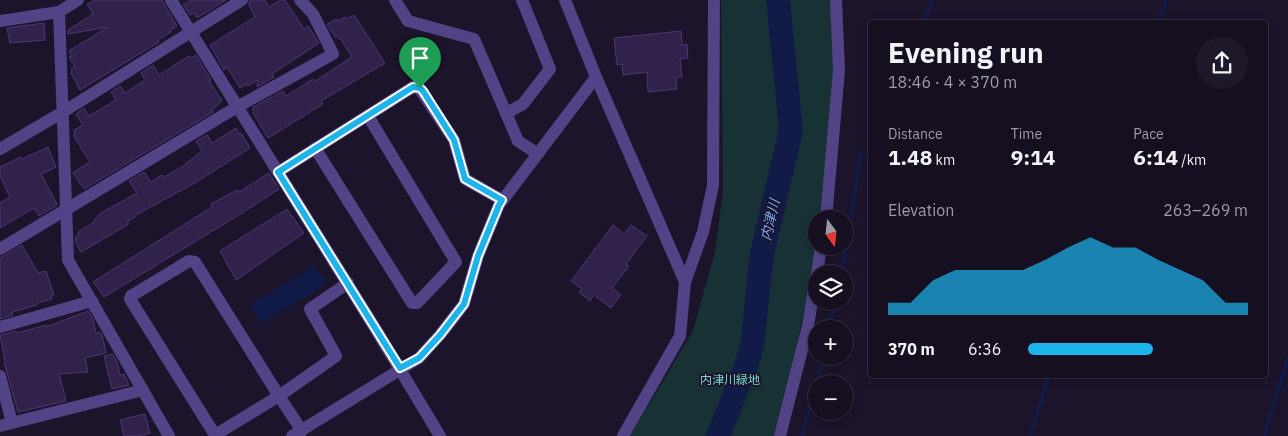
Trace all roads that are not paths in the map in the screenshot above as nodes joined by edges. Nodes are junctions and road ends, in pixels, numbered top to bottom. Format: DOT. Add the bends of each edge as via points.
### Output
graph roads {
  1 [pos="78,0"];
  2 [pos="171,0"];
  3 [pos="242,0"];
  4 [pos="300,0"];
  5 [pos="395,0"];
  6 [pos="522,0"];
  7 [pos="565,0"];
  8 [pos="714,0"];
  9 [pos="836,0"];
  10 [pos="59,12"];
  11 [pos="0,20"];
  12 [pos="191,33"];
  13 [pos="596,77"];
  14 [pos="237,106"];
  15 [pos="63,112"];
  16 [pos="506,113"];
  17 [pos="368,116"];
  18 [pos="315,148"];
  19 [pos="0,149"];
  20 [pos="538,154"];
  21 [pos="278,172"];
  22 [pos="502,200"];
  23 [pos="827,210"];
  24 [pos="65,211"];
  25 [pos="0,250"];
  26 [pos="685,282"];
  27 [pos="348,283"];
  28 [pos="92,301"];
  29 [pos="811,310"];
  30 [pos="0,327"];
  31 [pos="400,368"];
  32 [pos="0,376"];
  33 [pos="143,390"];
  34 [pos="279,396"];
  35 [pos="6,425"];
  36 [pos="297,434"];
  37 [pos="169,436"];
  38 [pos="440,436"];
  39 [pos="623,436"];
  40 [pos="780,436"];
  1 -- 10 [label="street"];
  2 -- 12 [label="street"];
  3 -- 12 [label="street"];
  4 -- 14 [label="street" via="313,14 333,54"];
  5 -- 16 [label="street" via="408,21 474,39"];
  6 -- 16 [label="street" via="550,69 524,104"];
  7 -- 13 [label="street"];
  8 -- 26 [label="street" via="713,185 704,232"];
  9 -- 23 [label="street" via="839,70"];
  10 -- 11 [label="street"];
  10 -- 15 [label="street"];
  12 -- 14 [label="street"];
  12 -- 15 [label="street"];
  13 -- 20 [label="street"];
  13 -- 26 [label="street"];
  14 -- 21 [label="street"];
  14 -- 24 [label="street"];
  15 -- 19 [label="street"];
  15 -- 24 [label="street"];
  16 -- 20 [label="street" via="518,141"];
  17 -- 18 [label="street"];
  17 -- 18 [label="street" via="456,262 417,303 412,303"];
  17 -- 22 [label="street" via="413,87 420,88 454,140 465,179"];
  18 -- 21 [label="street"];
  20 -- 22 [label="street"];
  21 -- 27 [label="street"];
  22 -- 31 [label="street" via="478,256 464,304 419,358"];
  24 -- 25 [label="street"];
  24 -- 28 [label="street" via="68,260"];
  26 -- 39 [label="street" via="680,336"];
  27 -- 31 [label="street"];
  27 -- 34 [label="street" via="310,309 336,356"];
  28 -- 30 [label="street"];
  28 -- 33 [label="street"];
  29 -- 40 [label="street"];
  31 -- 36 [label="street"];
  31 -- 38 [label="street"];
  32 -- 35 [label="street"];
  33 -- 35 [label="street"];
  33 -- 37 [label="street"];
  34 -- 34 [label="street" via="195,262 189,261 131,296 130,300 215,435"];
  34 -- 36 [label="street"];
}
